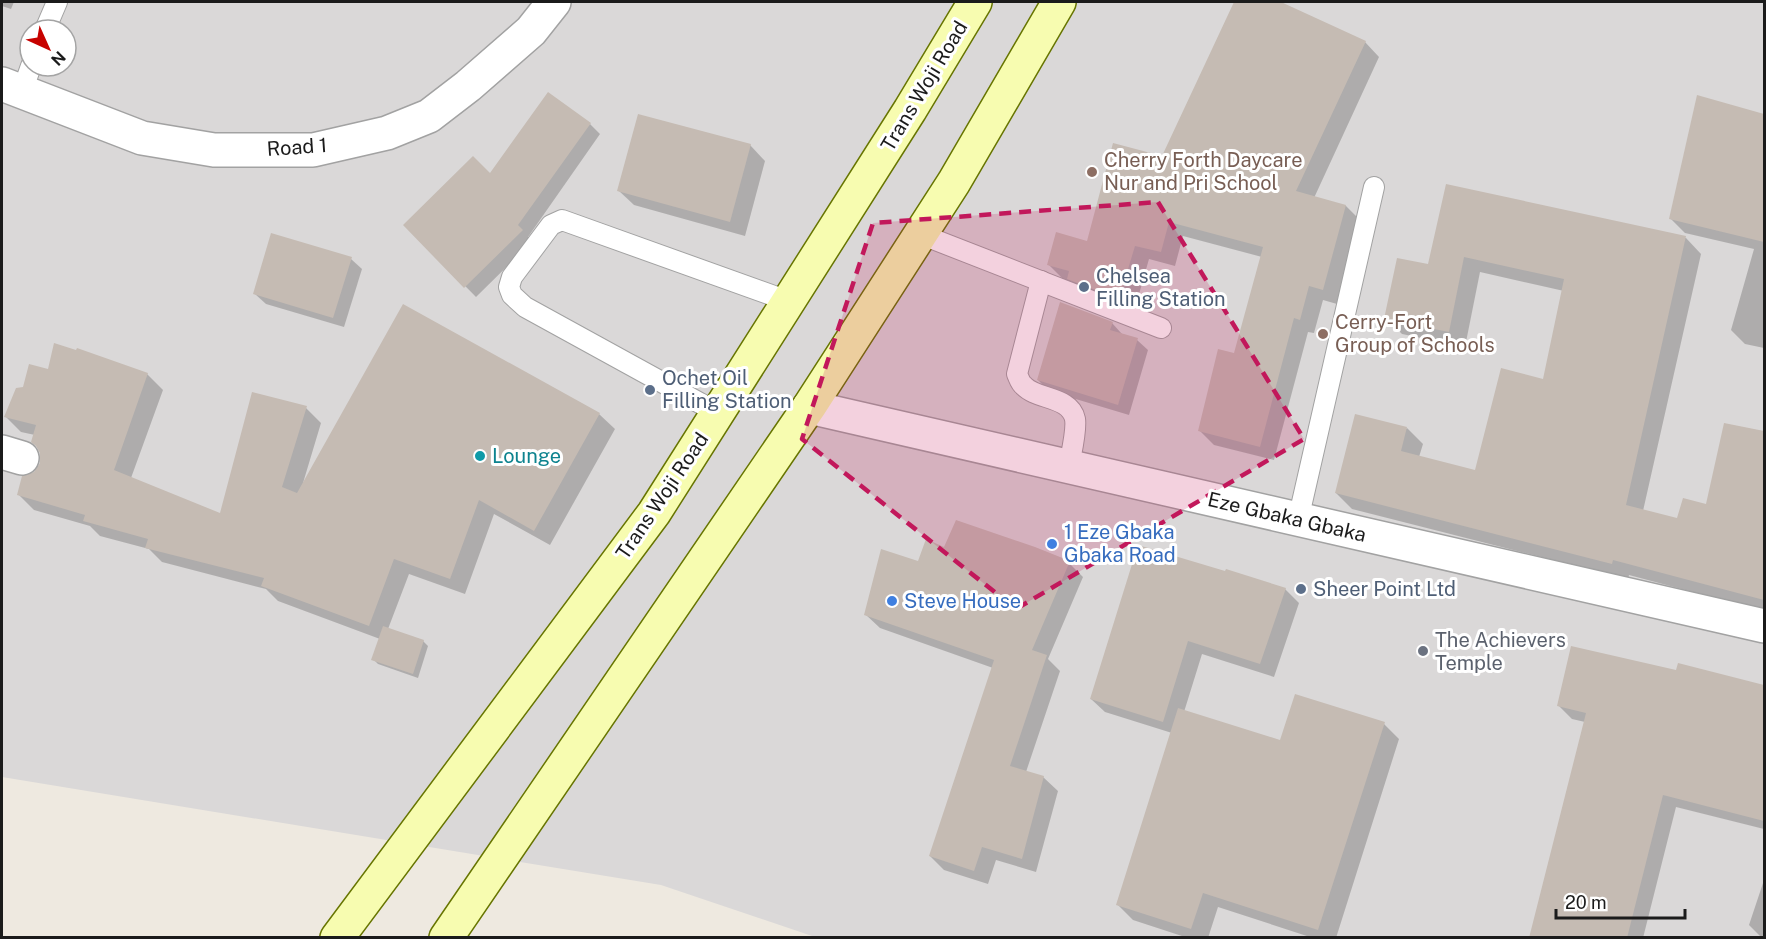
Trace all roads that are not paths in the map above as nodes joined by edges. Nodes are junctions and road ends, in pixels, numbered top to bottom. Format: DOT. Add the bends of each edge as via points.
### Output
graph roads {
  1 [pos="57,2"];
  2 [pos="554,2"];
  3 [pos="975,2"];
  4 [pos="1059,2"];
  5 [pos="50,18"];
  6 [pos="18,80"];
  7 [pos="1374,187"];
  8 [pos="920,234"];
  9 [pos="1041,281"];
  10 [pos="788,301"];
  11 [pos="1161,328"];
  12 [pos="809,407"];
  13 [pos="718,413"];
  14 [pos="1069,466"];
  15 [pos="1298,520"];
  16 [pos="1764,626"];
  17 [pos="337,938"];
  18 [pos="446,938"];
  1 -- 5 [label="lane"];
  2 -- 6 [label="street, Road 1" via="531,31 429,116 387,133 313,150 214,150 142,138"];
  3 -- 10 [label="main road, Trans Woji Road"];
  4 -- 8 [label="main road"];
  7 -- 15 [label="lane"];
  8 -- 9 [label="lane"];
  8 -- 12 [label="main road"];
  9 -- 11 [label="lane"];
  9 -- 14 [label="lane" via="1017,374 1026,389 1065,404 1072,411 1076,420"];
  10 -- 13 [label="main road, Trans Woji Road"];
  10 -- 13 [label="lane" via="562,220 551,225 512,277 512,295 525,307"];
  12 -- 14 [label="street, Eze Gbaka Gbaka"];
  12 -- 18 [label="main road"];
  13 -- 17 [label="main road, Trans Woji Road" via="654,513"];
  14 -- 15 [label="street, Eze Gbaka Gbaka"];
  15 -- 16 [label="street, Eze Gbaka Gbaka"];
}
